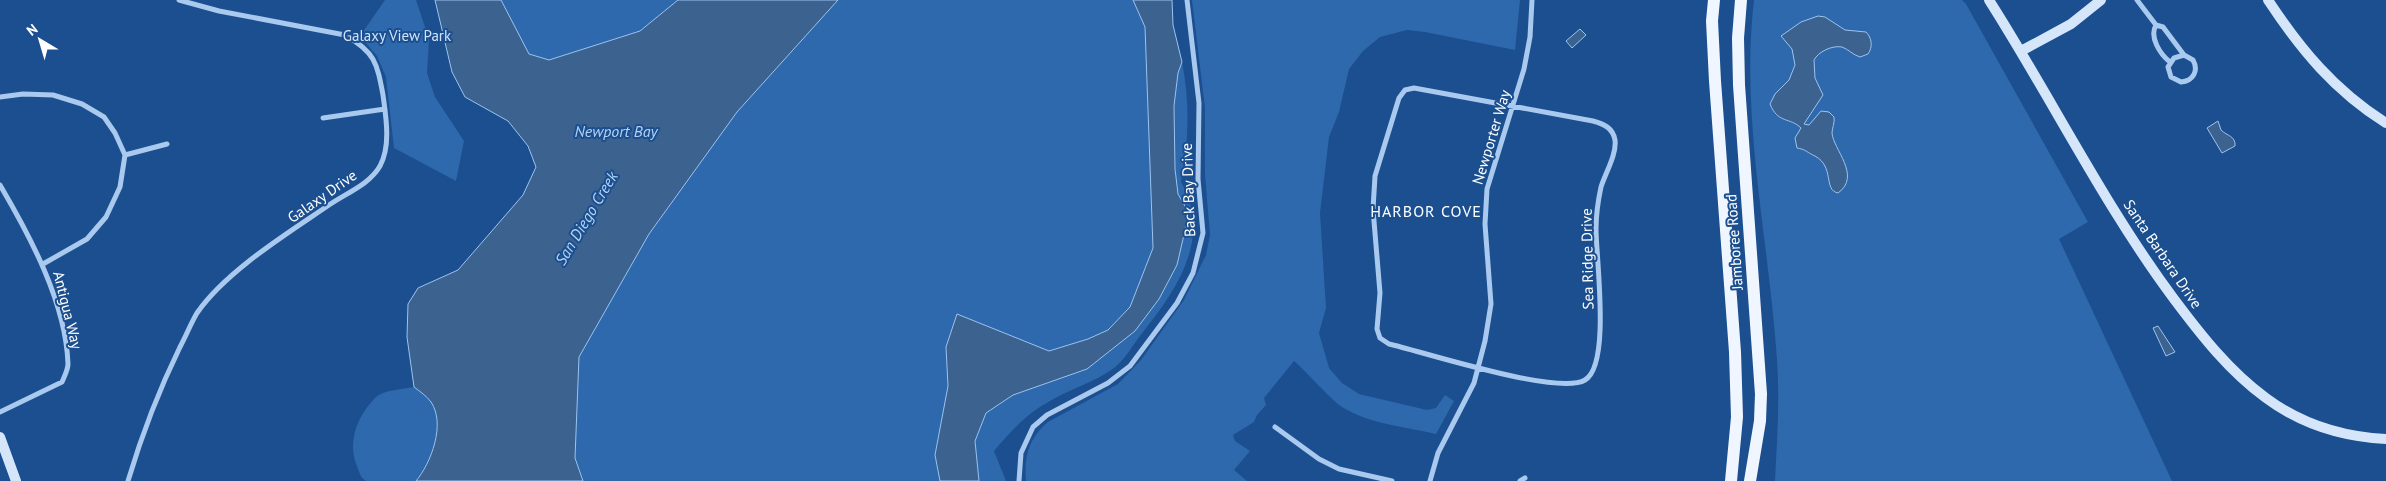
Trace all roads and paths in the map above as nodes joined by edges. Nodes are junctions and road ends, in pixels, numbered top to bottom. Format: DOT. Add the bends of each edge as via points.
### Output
graph roads {
  1 [pos="179,0"];
  2 [pos="1187,0"];
  3 [pos="1532,0"];
  4 [pos="1714,0"];
  5 [pos="1742,0"];
  6 [pos="1989,0"];
  7 [pos="2101,0"];
  8 [pos="2137,0"];
  9 [pos="2268,0"];
  10 [pos="2156,25"];
  11 [pos="2022,51"];
  12 [pos="2184,55"];
  13 [pos="2170,62"];
  14 [pos="0,97"];
  15 [pos="1513,106"];
  16 [pos="385,109"];
  17 [pos="323,118"];
  18 [pos="2386,124"];
  19 [pos="167,144"];
  20 [pos="125,155"];
  21 [pos="0,184"];
  22 [pos="43,264"];
  23 [pos="1479,367"];
  24 [pos="0,412"];
  25 [pos="1276,427"];
  26 [pos="0,436"];
  27 [pos="2386,439"];
  28 [pos="16,481"];
  29 [pos="128,481"];
  30 [pos="1019,481"];
  31 [pos="1392,481"];
  32 [pos="1430,481"];
  33 [pos="1731,481"];
  34 [pos="1750,481"];
  1 -- 16 [label="street, Galaxy Drive" via="219,11 345,35 371,53 377,66"];
  2 -- 30 [label="street, Back Bay Drive" via="1199,104 1198,180 1203,232 1196,266 1177,303 1130,366 1108,383 1033,427 1023,444"];
  3 -- 15 [label="street, Newporter Way" via="1526,58"];
  4 -- 33 [label="main road, Jamboree Road" via="1715,81 1735,352 1737,418"];
  5 -- 34 [label="main road, Jamboree Road" via="1738,38 1739,85 1761,394"];
  6 -- 11 [label="main road, Santa Barbara Drive"];
  7 -- 11 [label="main road" via="2071,24"];
  8 -- 10 [label="street"];
  9 -- 18 [label="main road" via="2313,62 2340,91"];
  10 -- 12 [label="street" via="2166,30"];
  10 -- 13 [label="street" via="2155,41"];
  11 -- 27 [label="main road, Santa Barbara Drive" via="2124,228 2215,351 2241,378 2291,414 2331,431"];
  12 -- 13 [label="street"];
  12 -- 13 [label="street" via="2196,64 2190,80 2175,80 2169,72"];
  14 -- 20 [label="street" via="53,95 82,104 104,117"];
  15 -- 23 [label="street, Newporter Way" via="1487,189 1485,224 1491,304"];
  15 -- 23 [label="street, Sea Ridge Drive" via="1604,125 1615,141 1596,219 1599,344 1591,376 1574,384 1534,382"];
  15 -- 23 [label="street" via="1424,88 1405,90 1395,109 1375,176 1373,209 1380,293 1377,329 1380,338 1388,344"];
  16 -- 17 [label="street"];
  16 -- 29 [label="street, Galaxy Drive" via="386,151 380,167 364,184 242,267 216,290 197,313 165,378"];
  19 -- 20 [label="street"];
  20 -- 22 [label="street" via="120,187 106,217 87,239"];
  21 -- 22 [label="street, Antigua Way"];
  22 -- 24 [label="street, Antigua Way" via="62,326 68,366 62,382"];
  23 -- 32 [label="street, Newporter Way" via="1466,401 1438,453"];
  25 -- 31 [label="street" via="1319,459 1339,469"];
  26 -- 28 [label="main road"];
}
